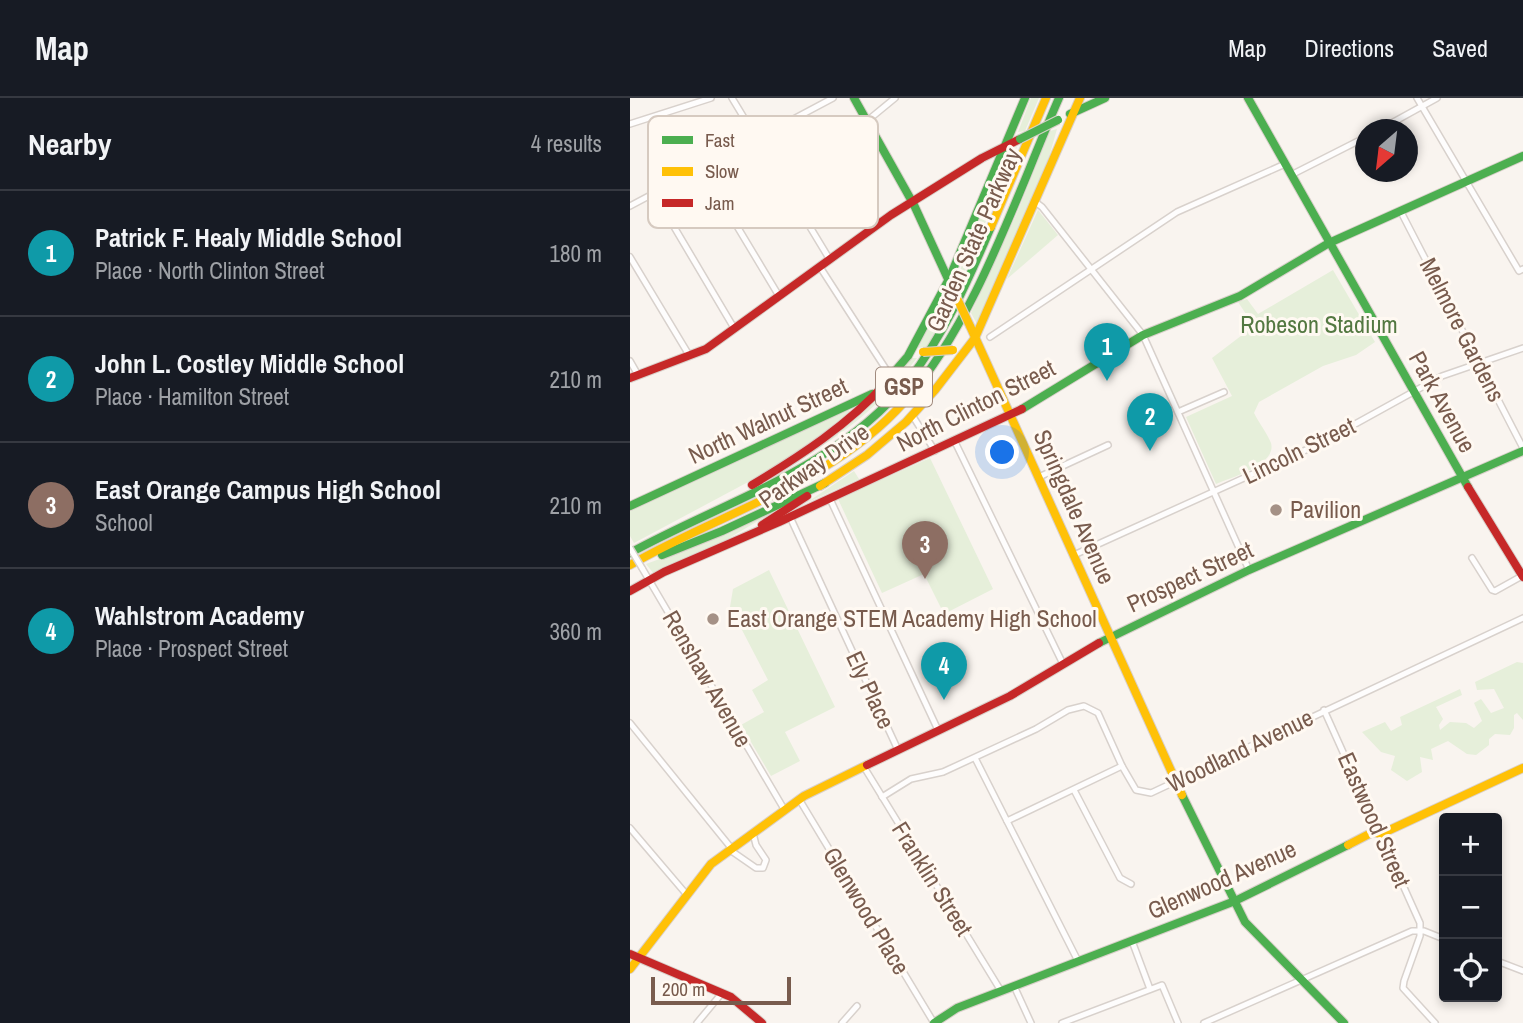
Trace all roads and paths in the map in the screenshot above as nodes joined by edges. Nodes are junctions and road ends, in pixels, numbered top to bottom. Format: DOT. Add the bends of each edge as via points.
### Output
graph roads {
  1 [pos="711,98"];
  2 [pos="732,98"];
  3 [pos="833,98"];
  4 [pos="854,98"];
  5 [pos="895,98"];
  6 [pos="1026,98"];
  7 [pos="1046,98"];
  8 [pos="1059,98"];
  9 [pos="1080,98"];
  10 [pos="1105,98"];
  11 [pos="1248,98"];
  12 [pos="1417,98"];
  13 [pos="1437,98"];
  14 [pos="1422,107"];
  15 [pos="1072,114"];
  16 [pos="659,116"];
  17 [pos="743,116"];
  18 [pos="800,116"];
  19 [pos="864,116"];
  20 [pos="873,116"];
  21 [pos="648,119"];
  22 [pos="1400,119"];
  23 [pos="630,124"];
  24 [pos="878,140"];
  25 [pos="1355,142"];
  26 [pos="1006,146"];
  27 [pos="1523,156"];
  28 [pos="1285,164"];
  29 [pos="1291,175"];
  30 [pos="1467,181"];
  31 [pos="648,196"];
  32 [pos="1034,201"];
  33 [pos="913,202"];
  34 [pos="630,206"];
  35 [pos="1401,212"];
  36 [pos="878,226"];
  37 [pos="675,228"];
  38 [pos="738,228"];
  39 [pos="811,228"];
  40 [pos="876,228"];
  41 [pos="1329,243"];
  42 [pos="630,257"];
  43 [pos="830,260"];
  44 [pos="820,267"];
  45 [pos="1090,269"];
  46 [pos="1521,270"];
  47 [pos="948,279"];
  48 [pos="779,296"];
  49 [pos="734,328"];
  50 [pos="1143,335"];
  51 [pos="990,337"];
  52 [pos="975,338"];
  53 [pos="1523,348"];
  54 [pos="690,355"];
  55 [pos="908,356"];
  56 [pos="630,361"];
  57 [pos="1479,362"];
  58 [pos="954,365"];
  59 [pos="634,377"];
  60 [pos="888,380"];
  61 [pos="1224,392"];
  62 [pos="1414,392"];
  63 [pos="1178,412"];
  64 [pos="912,415"];
  65 [pos="1011,415"];
  66 [pos="956,442"];
  67 [pos="1108,445"];
  68 [pos="935,450"];
  69 [pos="1523,450"];
  70 [pos="1039,477"];
  71 [pos="1462,477"];
  72 [pos="825,483"];
  73 [pos="1214,492"];
  74 [pos="830,499"];
  75 [pos="630,506"];
  76 [pos="790,517"];
  77 [pos="691,521"];
  78 [pos="748,534"];
  79 [pos="630,551"];
  80 [pos="1074,555"];
  81 [pos="1472,558"];
  82 [pos="630,566"];
  83 [pos="1249,570"];
  84 [pos="1523,576"];
  85 [pos="649,580"];
  86 [pos="630,591"];
  87 [pos="1523,618"];
  88 [pos="1110,636"];
  89 [pos="1063,664"];
  90 [pos="1324,710"];
  91 [pos="630,723"];
  92 [pos="938,730"];
  93 [pos="898,750"];
  94 [pos="975,758"];
  95 [pos="863,766"];
  96 [pos="1122,766"];
  97 [pos="1523,768"];
  98 [pos="1175,782"];
  99 [pos="1074,790"];
  100 [pos="882,797"];
  101 [pos="799,799"];
  102 [pos="784,809"];
  103 [pos="1007,821"];
  104 [pos="630,828"];
  105 [pos="753,833"];
  106 [pos="1381,834"];
  107 [pos="731,850"];
  108 [pos="1130,884"];
  109 [pos="687,895"];
  110 [pos="1235,901"];
  111 [pos="1421,931"];
  112 [pos="1439,937"];
  113 [pos="1132,941"];
  114 [pos="634,956"];
  115 [pos="1078,961"];
  116 [pos="1502,963"];
  117 [pos="630,969"];
  118 [pos="1523,971"];
  119 [pos="1302,979"];
  120 [pos="1014,986"];
  121 [pos="1150,989"];
  122 [pos="1001,991"];
  123 [pos="722,993"];
  124 [pos="857,1006"];
  125 [pos="697,1023"];
  126 [pos="762,1023"];
  127 [pos="842,1023"];
  128 [pos="934,1023"];
  129 [pos="1031,1023"];
  130 [pos="1062,1023"];
  131 [pos="1178,1023"];
  132 [pos="1204,1023"];
  133 [pos="1344,1023"];
  134 [pos="1435,1023"];
  1 -- 16 [label="street"];
  2 -- 17 [label="street"];
  3 -- 18 [label="street"];
  4 -- 19 [label="main road, Springdale Avenue"];
  5 -- 20 [label="street"];
  6 -- 26 [label="main road"];
  7 -- 77 [label="main road, Garden State Parkway / GSP" via="960,299 907,384 873,419 826,454"];
  8 -- 82 [label="main road, Garden State Parkway / GSP" via="963,318 937,363 905,403 867,438 817,471"];
  9 -- 15 [label="main road, Parkway Drive"];
  10 -- 15 [label="main road"];
  11 -- 28 [label="main road, Park Avenue"];
  12 -- 14 [label="street"];
  13 -- 14 [label="street"];
  14 -- 22 [label="street"];
  14 -- 30 [label="street"];
  15 -- 26 [label="main road, bridge"];
  15 -- 32 [label="main road, Parkway Drive"];
  21 -- 23 [label="street"];
  24 -- 33 [label="main road, Springdale Avenue"];
  25 -- 29 [label="street"];
  26 -- 33 [label="main road"];
  26 -- 47 [label="main road"];
  27 -- 30 [label="main road, North Clinton Street"];
  28 -- 29 [label="main road, Park Avenue"];
  28 -- 45 [label="street" via="1177,212"];
  29 -- 41 [label="main road, Park Avenue"];
  30 -- 35 [label="main road, North Clinton Street"];
  30 -- 46 [label="street"];
  31 -- 34 [label="street"];
  32 -- 45 [label="street"];
  32 -- 52 [label="main road, Parkway Drive"];
  33 -- 36 [label="main road"];
  33 -- 47 [label="main road, Springdale Avenue"];
  35 -- 41 [label="main road, North Clinton Street"];
  35 -- 57 [label="street, Melmore Gardens"];
  37 -- 49 [label="street"];
  38 -- 48 [label="street"];
  39 -- 43 [label="street"];
  40 -- 43 [label="main road"];
  41 -- 50 [label="main road, North Clinton Street" via="1240,296"];
  41 -- 62 [label="main road, Park Avenue"];
  42 -- 54 [label="street"];
  43 -- 44 [label="main road"];
  44 -- 48 [label="main road"];
  44 -- 60 [label="street"];
  45 -- 50 [label="street"];
  45 -- 51 [label="street"];
  47 -- 52 [label="main road, Springdale Avenue, bridge"];
  47 -- 55 [label="main road, North Walnut Street"];
  48 -- 49 [label="main road"];
  49 -- 54 [label="main road"];
  50 -- 63 [label="street"];
  50 -- 65 [label="main road, North Clinton Street"];
  52 -- 58 [label="main road, Parkway Drive"];
  52 -- 65 [label="main road, Springdale Avenue"];
  53 -- 57 [label="street, Lincoln Street"];
  54 -- 59 [label="main road"];
  55 -- 58 [label="main road, bridge" via="953,350 958,355"];
  55 -- 60 [label="main road, North Walnut Street"];
  56 -- 59 [label="street"];
  57 -- 62 [label="street, Lincoln Street"];
  57 -- 69 [label="street, Melmore Gardens"];
  58 -- 64 [label="main road, Parkway Drive"];
  60 -- 75 [label="main road, North Walnut Street" via="841,410"];
  60 -- 77 [label="main road" via="860,409 782,467"];
  61 -- 63 [label="street"];
  62 -- 71 [label="main road, Park Avenue"];
  62 -- 73 [label="street, Lincoln Street" via="1319,444"];
  63 -- 73 [label="street"];
  64 -- 68 [label="street"];
  64 -- 72 [label="main road, Parkway Drive" via="867,455"];
  65 -- 66 [label="main road, North Clinton Street"];
  65 -- 70 [label="main road, Springdale Avenue"];
  66 -- 68 [label="main road, North Clinton Street"];
  66 -- 89 [label="street"];
  67 -- 70 [label="street"];
  68 -- 74 [label="main road, North Clinton Street"];
  69 -- 71 [label="main road, Prospect Street"];
  70 -- 80 [label="main road, Springdale Avenue"];
  71 -- 83 [label="main road, Prospect Street"];
  71 -- 84 [label="main road, Park Avenue"];
  72 -- 78 [label="main road, Parkway Drive"];
  72 -- 82 [label="main road" via="722,531"];
  73 -- 80 [label="street, Lincoln Street"];
  73 -- 83 [label="street"];
  74 -- 76 [label="main road, North Clinton Street"];
  74 -- 92 [label="street"];
  76 -- 78 [label="main road, North Clinton Street"];
  76 -- 93 [label="street, Ely Place"];
  77 -- 79 [label="main road, Garden State Parkway / GSP"];
  78 -- 85 [label="main road, North Clinton Street"];
  79 -- 85 [label="street, Renshaw Avenue, bridge"];
  80 -- 88 [label="main road, Springdale Avenue"];
  81 -- 84 [label="street" via="1492,590"];
  83 -- 88 [label="main road, Prospect Street"];
  85 -- 86 [label="main road, North Clinton Street"];
  85 -- 102 [label="street, Renshaw Avenue"];
  87 -- 90 [label="street, Woodland Avenue"];
  88 -- 89 [label="main road, Prospect Street"];
  88 -- 98 [label="main road, Springdale Avenue"];
  89 -- 92 [label="main road, Prospect Street" via="1010,696"];
  90 -- 98 [label="street, Woodland Avenue"];
  90 -- 106 [label="street, Eastwood Street"];
  91 -- 107 [label="street"];
  92 -- 93 [label="main road, Prospect Street"];
  93 -- 95 [label="main road, Prospect Street"];
  94 -- 96 [label="street, Woodland Avenue" via="1084,706 1098,713"];
  94 -- 100 [label="street, Woodland Avenue" via="911,779"];
  94 -- 103 [label="street"];
  95 -- 100 [label="street, Franklin Street"];
  95 -- 101 [label="main road, Prospect Street"];
  96 -- 98 [label="street, Woodland Avenue" via="1136,790 1143,793"];
  96 -- 99 [label="street"];
  97 -- 106 [label="main road, Glenwood Avenue"];
  98 -- 110 [label="main road, Springdale Avenue"];
  99 -- 103 [label="street"];
  99 -- 108 [label="street" via="1120,877"];
  100 -- 122 [label="street, Franklin Street"];
  101 -- 102 [label="main road, Prospect Street"];
  101 -- 128 [label="street, Glenwood Place"];
  102 -- 105 [label="main road, Prospect Street"];
  103 -- 115 [label="street"];
  104 -- 109 [label="street"];
  105 -- 107 [label="main road, Prospect Street"];
  105 -- 107 [label="street" via="766,860 763,867 756,868"];
  106 -- 110 [label="main road, Glenwood Avenue" via="1373,832"];
  106 -- 111 [label="street, Eastwood Street"];
  107 -- 109 [label="main road, Prospect Street" via="705,870"];
  109 -- 114 [label="main road, Prospect Street"];
  110 -- 113 [label="main road, Glenwood Avenue"];
  110 -- 119 [label="main road, Springdale Avenue" via="1245,922"];
  111 -- 112 [label="street"];
  111 -- 119 [label="street" via="1409,932"];
  111 -- 134 [label="street" via="1403,988"];
  113 -- 115 [label="main road, Glenwood Avenue"];
  113 -- 121 [label="street"];
  114 -- 117 [label="main road, Prospect Street"];
  114 -- 123 [label="main road"];
  115 -- 120 [label="main road, Glenwood Avenue"];
  116 -- 118 [label="street"];
  119 -- 132 [label="street"];
  119 -- 133 [label="main road, Springdale Avenue"];
  120 -- 122 [label="main road, Glenwood Avenue"];
  120 -- 129 [label="street"];
  121 -- 130 [label="street"];
  121 -- 131 [label="street" via="1161,985"];
  122 -- 128 [label="main road, Glenwood Avenue" via="957,1008"];
  123 -- 125 [label="street"];
  123 -- 126 [label="main road"];
  124 -- 127 [label="street"];
}
